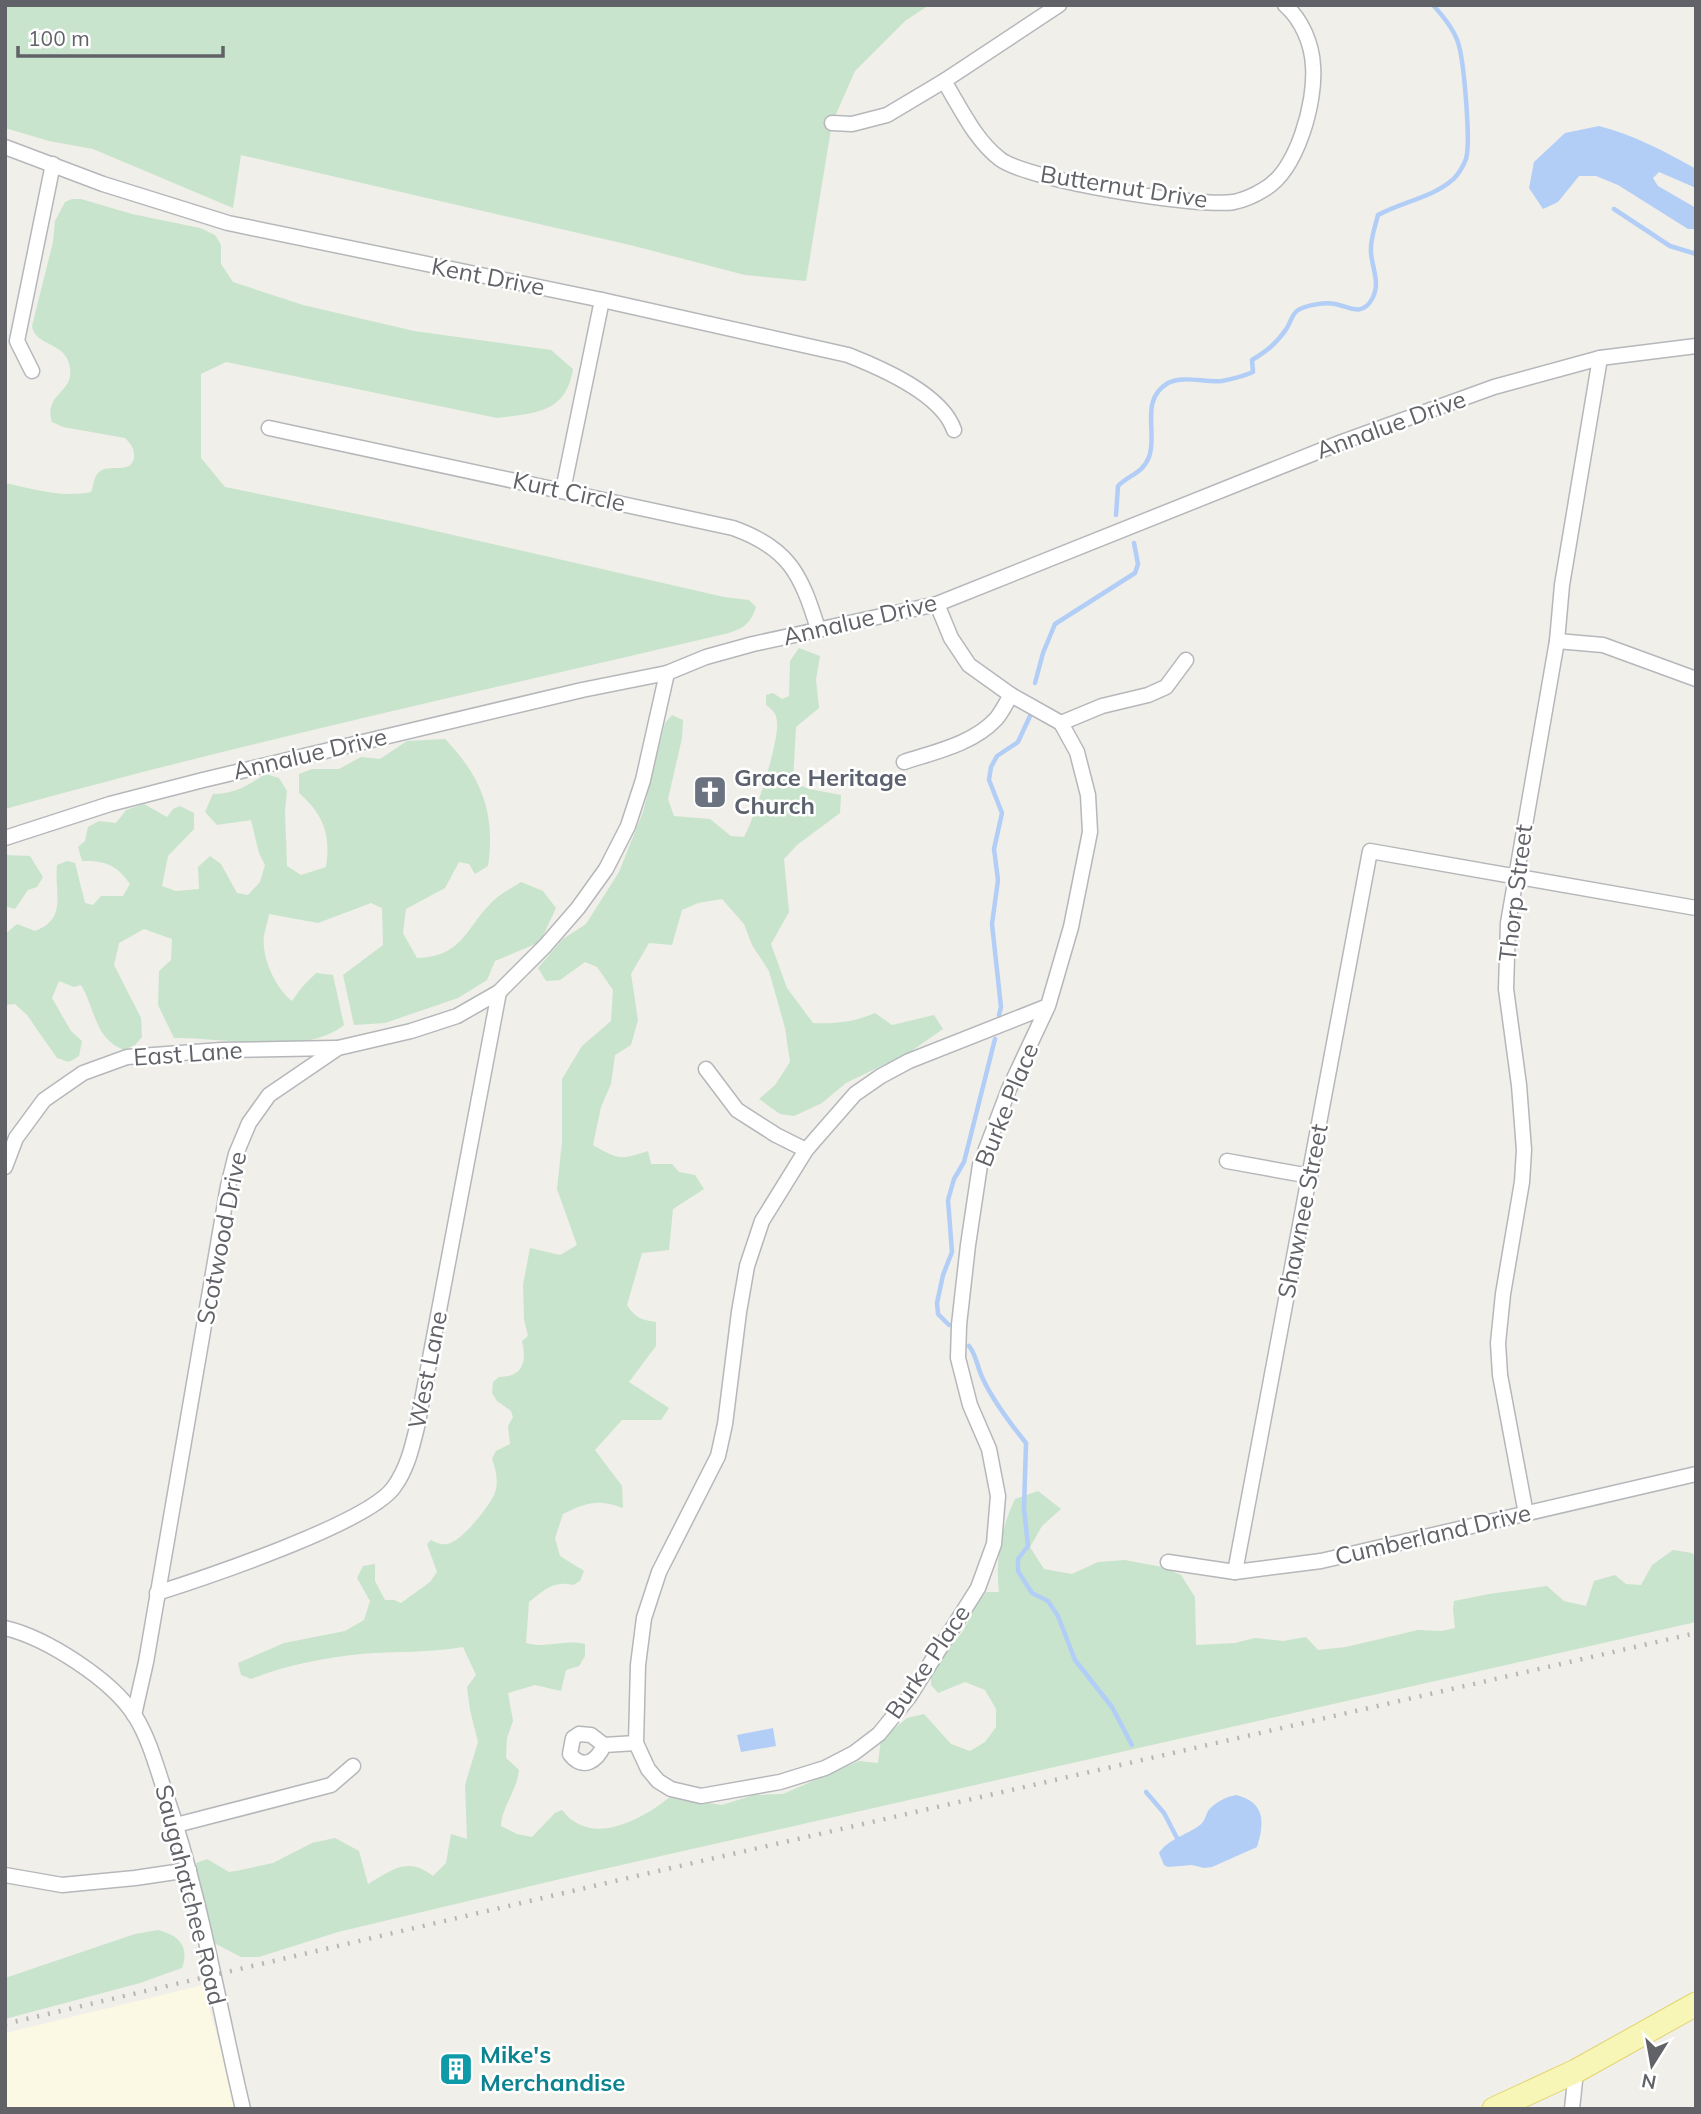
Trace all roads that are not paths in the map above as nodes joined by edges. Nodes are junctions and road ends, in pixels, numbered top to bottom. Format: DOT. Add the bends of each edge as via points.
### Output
graph roads {
  1 [pos="1059,5"];
  2 [pos="1285,5"];
  3 [pos="944,81"];
  4 [pos="832,123"];
  5 [pos="5,147"];
  6 [pos="52,164"];
  7 [pos="602,300"];
  8 [pos="1696,346"];
  9 [pos="1600,358"];
  10 [pos="32,371"];
  11 [pos="269,428"];
  12 [pos="954,430"];
  13 [pos="563,490"];
  14 [pos="937,604"];
  15 [pos="818,629"];
  16 [pos="1557,641"];
  17 [pos="1186,660"];
  18 [pos="667,673"];
  19 [pos="1696,679"];
  20 [pos="1011,695"];
  21 [pos="1061,723"];
  22 [pos="904,762"];
  23 [pos="5,838"];
  24 [pos="1516,875"];
  25 [pos="1696,908"];
  26 [pos="499,992"];
  27 [pos="1048,1006"];
  28 [pos="338,1048"];
  29 [pos="706,1069"];
  30 [pos="806,1150"];
  31 [pos="1227,1161"];
  32 [pos="5,1167"];
  33 [pos="1310,1176"];
  34 [pos="1696,1474"];
  35 [pos="1526,1514"];
  36 [pos="1168,1562"];
  37 [pos="1235,1572"];
  38 [pos="157,1593"];
  39 [pos="5,1628"];
  40 [pos="134,1715"];
  41 [pos="636,1743"];
  42 [pos="604,1745"];
  43 [pos="354,1766"];
  44 [pos="176,1825"];
  45 [pos="189,1870"];
  46 [pos="5,1875"];
  47 [pos="1696,2004"];
  48 [pos="1576,2071"];
  49 [pos="243,2109"];
  50 [pos="1494,2109"];
  51 [pos="1572,2109"];
  1 -- 3 [label="street"];
  2 -- 3 [label="street, Butternut Drive" via="1308,38 1314,67 1303,129 1293,158 1275,182 1235,202 1203,203 1013,168 984,143"];
  3 -- 4 [label="street" via="887,115 852,124"];
  5 -- 6 [label="street, Kent Drive"];
  6 -- 7 [label="street, Kent Drive" via="228,223"];
  6 -- 10 [label="street" via="17,341"];
  7 -- 12 [label="street, Kent Drive" via="848,355 908,384 943,410"];
  7 -- 13 [label="street"];
  8 -- 9 [label="street, Annalue Drive"];
  9 -- 14 [label="street, Annalue Drive" via="1494,387 1342,442"];
  9 -- 16 [label="street, Thorp Street"];
  11 -- 13 [label="street, Kurt Circle"];
  13 -- 15 [label="street, Kurt Circle" via="757,536 795,571"];
  14 -- 15 [label="street, Annalue Drive"];
  14 -- 20 [label="street" via="969,665"];
  15 -- 18 [label="street, Annalue Drive" via="706,657"];
  16 -- 19 [label="street" via="1603,645"];
  16 -- 24 [label="street, Thorp Street"];
  17 -- 21 [label="street" via="1166,687"];
  18 -- 23 [label="street, Annalue Drive" via="202,780"];
  18 -- 26 [label="street, Scotwood Drive" via="643,780 628,826 606,869 545,946"];
  20 -- 21 [label="street"];
  20 -- 22 [label="street" via="986,728 958,744"];
  21 -- 27 [label="street, Burke Place" via="1077,752 1088,795 1090,832 1071,927"];
  24 -- 25 [label="street"];
  24 -- 33 [label="street, Shawnee Street" via="1370,851"];
  24 -- 35 [label="street, Thorp Street" via="1508,923 1506,989 1524,1150 1498,1343"];
  26 -- 28 [label="street, Scotwood Drive" via="457,1016"];
  26 -- 38 [label="street, West Lane" via="417,1427 409,1459 394,1489 369,1509 310,1536"];
  27 -- 30 [label="street, Burke Place" via="881,1076 855,1094"];
  27 -- 41 [label="street, Burke Place" via="980,1166 968,1245 958,1358 970,1405 989,1450 998,1496 994,1544 978,1588 909,1697 879,1734 825,1768 780,1782 701,1796 658,1781"];
  28 -- 32 [label="street, East Lane" via="221,1050 127,1058 83,1073 44,1100 16,1138"];
  28 -- 38 [label="street, Scotwood Drive" via="269,1095 249,1123 236,1154"];
  29 -- 30 [label="street" via="737,1110"];
  30 -- 41 [label="street, Burke Place" via="762,1222 747,1266 718,1456 659,1572 643,1618"];
  31 -- 33 [label="street"];
  33 -- 37 [label="street, Shawnee Street"];
  34 -- 35 [label="street, Cumberland Drive"];
  35 -- 37 [label="street, Cumberland Drive" via="1321,1561"];
  36 -- 37 [label="street, Cumberland Drive"];
  38 -- 40 [label="street, Scotwood Drive"];
  39 -- 40 [label="street, Saugahatchee Road" via="66,1655"];
  40 -- 44 [label="street, Saugahatchee Road"];
  41 -- 42 [label="street"];
  43 -- 44 [label="street" via="331,1785"];
  44 -- 45 [label="street, Saugahatchee Road"];
  45 -- 46 [label="street" via="62,1885"];
  45 -- 49 [label="street, Saugahatchee Road"];
  47 -- 48 [label="main road"];
  48 -- 50 [label="main road"];
  48 -- 51 [label="street"];
}
